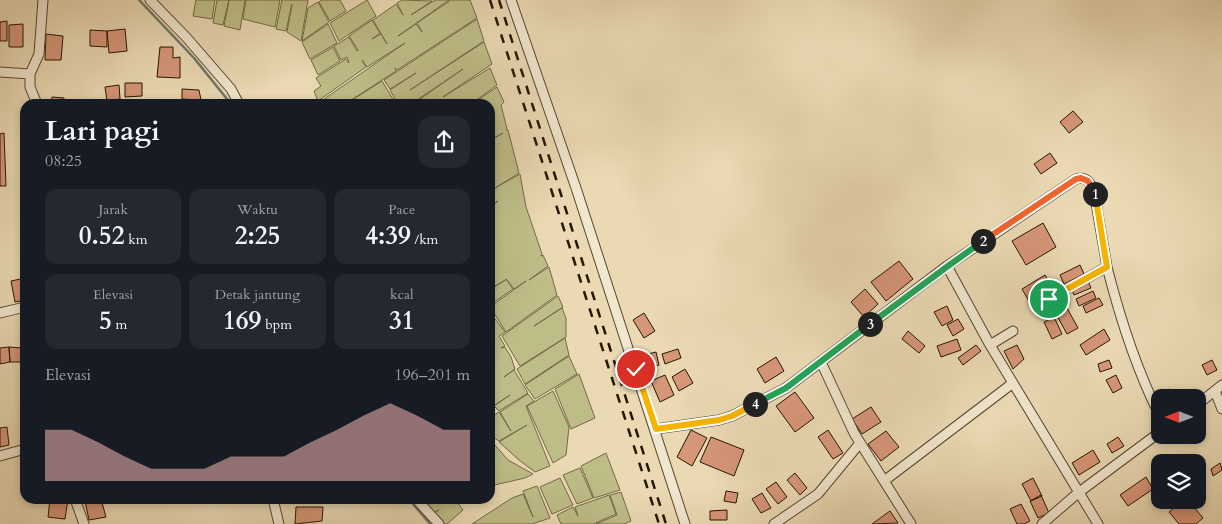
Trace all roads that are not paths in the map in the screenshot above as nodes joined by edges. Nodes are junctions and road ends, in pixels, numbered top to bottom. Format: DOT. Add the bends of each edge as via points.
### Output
graph roads {
  1 [pos="43,0"];
  2 [pos="150,0"];
  3 [pos="511,0"];
  4 [pos="0,72"];
  5 [pos="30,74"];
  6 [pos="35,99"];
  7 [pos="236,99"];
  8 [pos="948,266"];
  9 [pos="1107,267"];
  10 [pos="1049,299"];
  11 [pos="20,308"];
  12 [pos="0,313"];
  13 [pos="1013,331"];
  14 [pos="990,345"];
  15 [pos="821,362"];
  16 [pos="1012,383"];
  17 [pos="1218,388"];
  18 [pos="1151,398"];
  19 [pos="1206,398"];
  20 [pos="1222,409"];
  21 [pos="656,429"];
  22 [pos="1151,439"];
  23 [pos="860,443"];
  24 [pos="20,450"];
  25 [pos="0,456"];
  26 [pos="884,481"];
  27 [pos="1078,493"];
  28 [pos="77,504"];
  29 [pos="274,504"];
  30 [pos="421,504"];
  31 [pos="84,524"];
  32 [pos="279,524"];
  33 [pos="440,524"];
  34 [pos="685,524"];
  35 [pos="774,524"];
  36 [pos="910,524"];
  37 [pos="1042,524"];
  38 [pos="1098,524"];
  1 -- 5 [label="street" via="39,54"];
  2 -- 7 [label="street" via="186,37"];
  3 -- 21 [label="street"];
  4 -- 5 [label="street"];
  5 -- 6 [label="street" via="30,88"];
  8 -- 9 [label="street" via="1050,195 1081,178 1088,181 1094,191"];
  8 -- 14 [label="street"];
  8 -- 15 [label="street"];
  9 -- 10 [label="street"];
  9 -- 18 [label="street"];
  11 -- 12 [label="street"];
  13 -- 14 [label="street"];
  14 -- 16 [label="street"];
  15 -- 21 [label="street" via="786,388 732,416"];
  15 -- 23 [label="street"];
  16 -- 26 [label="street"];
  16 -- 27 [label="street"];
  17 -- 19 [label="street"];
  17 -- 20 [label="street"];
  21 -- 34 [label="street"];
  22 -- 27 [label="street"];
  23 -- 26 [label="street"];
  23 -- 35 [label="street" via="818,494"];
  24 -- 25 [label="street"];
  26 -- 36 [label="street"];
  27 -- 37 [label="street"];
  27 -- 38 [label="street"];
  28 -- 31 [label="street"];
  29 -- 32 [label="street"];
  30 -- 33 [label="street"];
}
